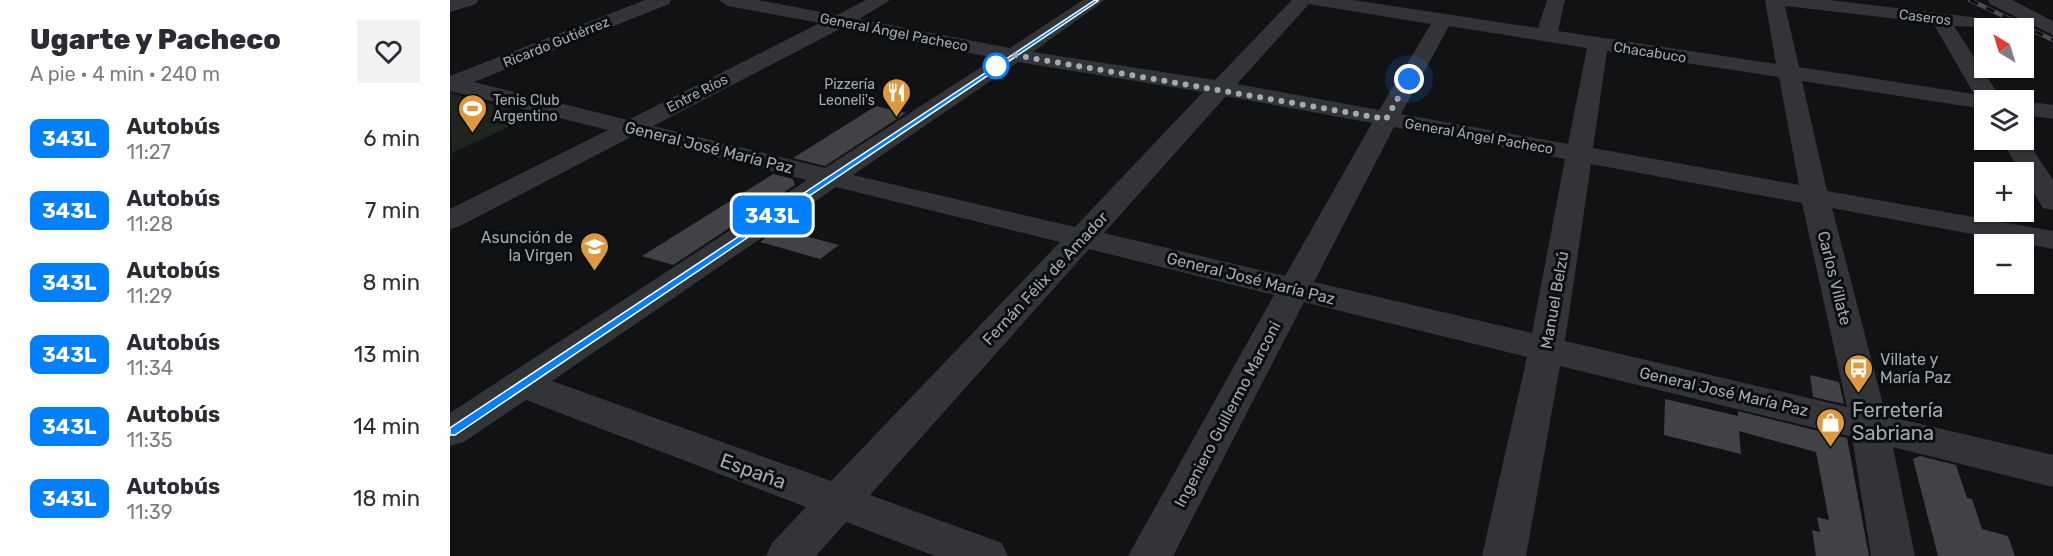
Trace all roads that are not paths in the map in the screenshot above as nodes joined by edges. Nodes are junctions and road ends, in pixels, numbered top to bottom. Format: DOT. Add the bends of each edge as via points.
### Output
graph roads {
  1 [pos="469,0"];
  2 [pos="663,0"];
  3 [pos="728,0"];
  4 [pos="881,0"];
  5 [pos="1096,0"];
  6 [pos="1319,0"];
  7 [pos="1556,0"];
  8 [pos="1774,0"];
  9 [pos="1781,0"];
  10 [pos="1997,0"];
  11 [pos="450,6"];
  12 [pos="1940,19"];
  13 [pos="1443,20"];
  14 [pos="839,21"];
  15 [pos="1974,23"];
  16 [pos="2053,29"];
  17 [pos="1546,36"];
  18 [pos="1598,44"];
  19 [pos="1014,55"];
  20 [pos="1791,74"];
  21 [pos="450,84"];
  22 [pos="1219,88"];
  23 [pos="1984,90"];
  24 [pos="1974,101"];
  25 [pos="2034,109"];
  26 [pos="2053,112"];
  27 [pos="1386,119"];
  28 [pos="629,127"];
  29 [pos="2020,150"];
  30 [pos="1580,154"];
  31 [pos="828,177"];
  32 [pos="1815,197"];
  33 [pos="2053,202"];
  34 [pos="450,220"];
  35 [pos="1082,237"];
  36 [pos="2053,240"];
  37 [pos="1295,288"];
  38 [pos="1546,349"];
  39 [pos="521,384"];
  40 [pos="1868,425"];
  41 [pos="450,432"];
  42 [pos="2053,471"];
  43 [pos="837,502"];
  44 [pos="788,556"];
  45 [pos="986,556"];
  46 [pos="1150,556"];
  47 [pos="1504,556"];
  48 [pos="1893,556"];
  1 -- 11 [label="street"];
  2 -- 21 [label="street, Ricardo Gutiérrez"];
  3 -- 14 [label="street, General Ángel Pacheco"];
  4 -- 14 [label="street, Entre Ríos"];
  5 -- 19 [label="street"];
  6 -- 13 [label="street, Chacabuco"];
  6 -- 22 [label="street, Fernán Félix de Amador"];
  7 -- 17 [label="street"];
  8 -- 20 [label="street, Carlos Villate"];
  9 -- 12 [label="street, Caseros"];
  10 -- 16 [label="street"];
  12 -- 15 [label="street, Caseros"];
  12 -- 23 [label="street"];
  13 -- 17 [label="street, Chacabuco"];
  13 -- 27 [label="street, Ingeniero Guillermo Marconi"];
  14 -- 19 [label="street, General Ángel Pacheco"];
  14 -- 28 [label="street, Entre Ríos"];
  17 -- 18 [label="street, Chacabuco"];
  18 -- 20 [label="street, Chacabuco"];
  18 -- 30 [label="street, Manuel Belzú"];
  19 -- 22 [label="street, General Ángel Pacheco"];
  19 -- 31 [label="street"];
  20 -- 24 [label="street, Chacabuco"];
  20 -- 32 [label="street, Carlos Villate"];
  21 -- 28 [label="street, General José María Paz"];
  22 -- 27 [label="street, General Ángel Pacheco"];
  22 -- 35 [label="street, Fernán Félix de Amador"];
  25 -- 26 [label="street"];
  27 -- 30 [label="street, General Ángel Pacheco"];
  27 -- 37 [label="street, Ingeniero Guillermo Marconi"];
  28 -- 31 [label="street, General José María Paz"];
  28 -- 34 [label="street, Entre Ríos"];
  29 -- 33 [label="street"];
  30 -- 32 [label="street, General Ángel Pacheco"];
  30 -- 38 [label="street, Manuel Belzú"];
  31 -- 35 [label="street, General José María Paz"];
  31 -- 39 [label="street"];
  32 -- 36 [label="street, General Ángel Pacheco"];
  32 -- 40 [label="street, Carlos Villate"];
  35 -- 37 [label="street, General José María Paz"];
  35 -- 43 [label="street, Fernán Félix de Amador"];
  37 -- 38 [label="street, General José María Paz"];
  37 -- 46 [label="street, Ingeniero Guillermo Marconi"];
  38 -- 40 [label="street, General José María Paz"];
  38 -- 47 [label="street, Manuel Belzú"];
  39 -- 41 [label="street"];
  39 -- 43 [label="street, España"];
  40 -- 42 [label="street, General José María Paz"];
  40 -- 48 [label="street, Carlos Villate"];
  43 -- 44 [label="street, Fernán Félix de Amador"];
  43 -- 45 [label="street, España"];
}
